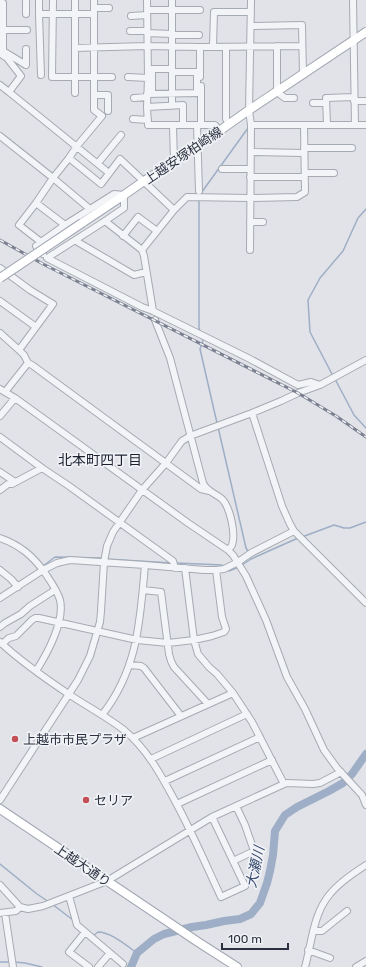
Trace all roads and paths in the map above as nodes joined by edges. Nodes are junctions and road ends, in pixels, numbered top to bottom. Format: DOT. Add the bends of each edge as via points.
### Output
graph roads {
  1 [pos="26,0"];
  2 [pos="39,0"];
  3 [pos="53,0"];
  4 [pos="75,0"];
  5 [pos="94,0"];
  6 [pos="147,0"];
  7 [pos="172,0"];
  8 [pos="251,0"];
  9 [pos="352,0"];
  10 [pos="0,3"];
  11 [pos="109,8"];
  12 [pos="172,10"];
  13 [pos="200,10"];
  14 [pos="94,11"];
  15 [pos="251,12"];
  16 [pos="147,13"];
  17 [pos="26,14"];
  18 [pos="38,14"];
  19 [pos="53,14"];
  20 [pos="76,15"];
  21 [pos="131,16"];
  22 [pos="251,26"];
  23 [pos="2,30"];
  24 [pos="28,30"];
  25 [pos="130,31"];
  26 [pos="147,32"];
  27 [pos="366,32"];
  28 [pos="172,34"];
  29 [pos="198,35"];
  30 [pos="353,41"];
  31 [pos="147,46"];
  32 [pos="172,46"];
  33 [pos="213,46"];
  34 [pos="251,46"];
  35 [pos="276,46"];
  36 [pos="302,46"];
  37 [pos="94,47"];
  38 [pos="200,47"];
  39 [pos="226,47"];
  40 [pos="75,48"];
  41 [pos="26,49"];
  42 [pos="0,54"];
  43 [pos="172,70"];
  44 [pos="41,75"];
  45 [pos="303,75"];
  46 [pos="76,77"];
  47 [pos="94,77"];
  48 [pos="112,77"];
  49 [pos="128,77"];
  50 [pos="148,78"];
  51 [pos="0,85"];
  52 [pos="9,92"];
  53 [pos="276,92"];
  54 [pos="75,93"];
  55 [pos="172,93"];
  56 [pos="94,95"];
  57 [pos="149,95"];
  58 [pos="134,98"];
  59 [pos="294,98"];
  60 [pos="354,99"];
  61 [pos="366,101"];
  62 [pos="313,103"];
  63 [pos="326,103"];
  64 [pos="172,106"];
  65 [pos="147,107"];
  66 [pos="250,110"];
  67 [pos="108,111"];
  68 [pos="133,119"];
  69 [pos="148,120"];
  70 [pos="229,124"];
  71 [pos="327,124"];
  72 [pos="183,125"];
  73 [pos="199,125"];
  74 [pos="251,125"];
  75 [pos="304,125"];
  76 [pos="355,125"];
  77 [pos="366,125"];
  78 [pos="173,126"];
  79 [pos="219,130"];
  80 [pos="121,135"];
  81 [pos="0,136"];
  82 [pos="77,146"];
  83 [pos="198,146"];
  84 [pos="352,148"];
  85 [pos="304,151"];
  86 [pos="251,152"];
  87 [pos="69,158"];
  88 [pos="174,161"];
  89 [pos="98,163"];
  90 [pos="222,169"];
  91 [pos="250,169"];
  92 [pos="109,173"];
  93 [pos="334,173"];
  94 [pos="304,175"];
  95 [pos="250,177"];
  96 [pos="53,178"];
  97 [pos="144,181"];
  98 [pos="199,191"];
  99 [pos="124,195"];
  100 [pos="250,198"];
  101 [pos="36,203"];
  102 [pos="90,209"];
  103 [pos="174,210"];
  104 [pos="105,221"];
  105 [pos="250,222"];
  106 [pos="263,222"];
  107 [pos="65,225"];
  108 [pos="157,231"];
  109 [pos="123,236"];
  110 [pos="76,240"];
  111 [pos="41,242"];
  112 [pos="142,250"];
  113 [pos="250,250"];
  114 [pos="47,258"];
  115 [pos="0,268"];
  116 [pos="146,272"];
  117 [pos="0,278"];
  118 [pos="0,301"];
  119 [pos="153,311"];
  120 [pos="155,320"];
  121 [pos="36,327"];
  122 [pos="0,333"];
  123 [pos="19,350"];
  124 [pos="366,360"];
  125 [pos="28,363"];
  126 [pos="320,385"];
  127 [pos="2,390"];
  128 [pos="15,398"];
  129 [pos="252,414"];
  130 [pos="0,416"];
  131 [pos="190,436"];
  132 [pos="0,437"];
  133 [pos="166,463"];
  134 [pos="42,468"];
  135 [pos="0,472"];
  136 [pos="15,482"];
  137 [pos="0,490"];
  138 [pos="142,490"];
  139 [pos="209,491"];
  140 [pos="119,523"];
  141 [pos="294,531"];
  142 [pos="0,538"];
  143 [pos="228,550"];
  144 [pos="104,562"];
  145 [pos="238,562"];
  146 [pos="145,565"];
  147 [pos="175,568"];
  148 [pos="185,568"];
  149 [pos="0,570"];
  150 [pos="43,570"];
  151 [pos="216,570"];
  152 [pos="18,587"];
  153 [pos="55,590"];
  154 [pos="143,590"];
  155 [pos="0,598"];
  156 [pos="366,603"];
  157 [pos="58,622"];
  158 [pos="0,627"];
  159 [pos="98,631"];
  160 [pos="137,640"];
  161 [pos="194,640"];
  162 [pos="1,643"];
  163 [pos="168,643"];
  164 [pos="129,665"];
  165 [pos="36,671"];
  166 [pos="232,692"];
  167 [pos="68,694"];
  168 [pos="208,704"];
  169 [pos="247,714"];
  170 [pos="102,715"];
  171 [pos="181,716"];
  172 [pos="260,737"];
  173 [pos="133,738"];
  174 [pos="151,759"];
  175 [pos="272,760"];
  176 [pos="342,774"];
  177 [pos="165,781"];
  178 [pos="284,784"];
  179 [pos="0,800"];
  180 [pos="177,804"];
  181 [pos="366,805"];
  182 [pos="236,806"];
  183 [pos="0,809"];
  184 [pos="212,817"];
  185 [pos="190,830"];
  186 [pos="233,861"];
  187 [pos="366,865"];
  188 [pos="107,881"];
  189 [pos="0,885"];
  190 [pos="69,896"];
  191 [pos="20,907"];
  192 [pos="348,911"];
  193 [pos="2,913"];
  194 [pos="313,931"];
  195 [pos="85,932"];
  196 [pos="308,950"];
  197 [pos="110,953"];
  198 [pos="330,958"];
  199 [pos="366,961"];
  200 [pos="123,964"];
  201 [pos="13,967"];
  202 [pos="89,967"];
  203 [pos="98,967"];
  204 [pos="236,967"];
  205 [pos="305,967"];
  206 [pos="356,967"];
  1 -- 17 [label="street"];
  2 -- 18 [label="street"];
  3 -- 19 [label="street"];
  4 -- 20 [label="street"];
  5 -- 14 [label="street"];
  6 -- 16 [label="street"];
  7 -- 12 [label="street"];
  8 -- 15 [label="street"];
  9 -- 30 [label="street"];
  10 -- 23 [label="street" via="3,3"];
  11 -- 14 [label="street"];
  12 -- 13 [label="street"];
  12 -- 16 [label="street"];
  12 -- 28 [label="street"];
  14 -- 20 [label="street"];
  14 -- 37 [label="street"];
  15 -- 22 [label="street"];
  15 -- 33 [label="street" via="212,12"];
  16 -- 21 [label="street"];
  16 -- 26 [label="street"];
  18 -- 19 [label="street"];
  18 -- 44 [label="street"];
  19 -- 20 [label="street"];
  19 -- 46 [label="street" via="52,77"];
  20 -- 40 [label="street"];
  22 -- 34 [label="street"];
  22 -- 36 [label="street" via="302,25"];
  23 -- 24 [label="street"];
  23 -- 41 [label="street" via="3,51 26,65"];
  25 -- 26 [label="street"];
  26 -- 28 [label="street"];
  26 -- 31 [label="street"];
  27 -- 30 [label="main road, 上越安塚柏崎線"];
  28 -- 29 [label="street"];
  28 -- 32 [label="street"];
  30 -- 45 [label="main road, 上越安塚柏崎線"];
  30 -- 60 [label="street"];
  31 -- 32 [label="street"];
  31 -- 37 [label="street"];
  31 -- 50 [label="street"];
  32 -- 38 [label="street"];
  32 -- 43 [label="street"];
  33 -- 38 [label="street"];
  33 -- 39 [label="street"];
  34 -- 35 [label="street"];
  34 -- 39 [label="street"];
  34 -- 66 [label="street"];
  35 -- 36 [label="street"];
  35 -- 53 [label="street"];
  36 -- 45 [label="street"];
  37 -- 40 [label="street"];
  37 -- 47 [label="street"];
  38 -- 73 [label="street"];
  39 -- 70 [label="street" via="226,119"];
  40 -- 46 [label="street"];
  42 -- 52 [label="street" via="7,58 21,76"];
  43 -- 55 [label="street"];
  43 -- 55 [label="street" via="197,72 197,93"];
  43 -- 57 [label="street" via="152,69"];
  45 -- 53 [label="main road, 上越安塚柏崎線"];
  46 -- 47 [label="street"];
  46 -- 54 [label="street"];
  47 -- 48 [label="street"];
  47 -- 56 [label="street"];
  49 -- 50 [label="street"];
  50 -- 57 [label="street"];
  51 -- 52 [label="street"];
  52 -- 82 [label="street"];
  53 -- 59 [label="street" via="285,98"];
  53 -- 66 [label="main road, 上越安塚柏崎線"];
  55 -- 57 [label="street"];
  55 -- 64 [label="street"];
  56 -- 67 [label="street" via="108,95"];
  56 -- 82 [label="street" via="94,110 102,116"];
  57 -- 58 [label="street"];
  57 -- 65 [label="street"];
  60 -- 61 [label="street"];
  60 -- 63 [label="street" via="326,98"];
  60 -- 76 [label="street"];
  62 -- 63 [label="street"];
  63 -- 71 [label="street"];
  64 -- 65 [label="street"];
  64 -- 72 [label="street" via="183,105"];
  65 -- 69 [label="street"];
  66 -- 70 [label="main road, 上越安塚柏崎線"];
  66 -- 74 [label="street"];
  68 -- 69 [label="street"];
  69 -- 78 [label="street" via="148,125"];
  70 -- 79 [label="main road, 上越安塚柏崎線"];
  71 -- 75 [label="street"];
  71 -- 76 [label="street"];
  72 -- 73 [label="street"];
  72 -- 78 [label="street"];
  73 -- 79 [label="street" via="215,125"];
  73 -- 83 [label="street"];
  74 -- 75 [label="street"];
  74 -- 86 [label="street"];
  75 -- 85 [label="street"];
  76 -- 77 [label="street"];
  78 -- 88 [label="street"];
  79 -- 83 [label="main road, 上越安塚柏崎線"];
  80 -- 89 [label="street"];
  81 -- 96 [label="street"];
  82 -- 87 [label="street"];
  82 -- 89 [label="street"];
  83 -- 88 [label="main road, 上越安塚柏崎線"];
  83 -- 98 [label="street"];
  84 -- 85 [label="street"];
  85 -- 86 [label="street"];
  85 -- 94 [label="street"];
  86 -- 91 [label="street"];
  87 -- 92 [label="street" via="101,184"];
  87 -- 96 [label="street"];
  88 -- 97 [label="main road, 上越安塚柏崎線"];
  89 -- 92 [label="street"];
  90 -- 91 [label="street"];
  91 -- 95 [label="street"];
  92 -- 97 [label="street" via="120,159"];
  93 -- 94 [label="street"];
  94 -- 95 [label="street"];
  94 -- 100 [label="street" via="305,192 297,197"];
  95 -- 100 [label="street"];
  96 -- 101 [label="street"];
  96 -- 102 [label="street"];
  97 -- 99 [label="main road, 上越安塚柏崎線"];
  97 -- 103 [label="street"];
  99 -- 102 [label="street" via="114,194"];
  99 -- 104 [label="street" via="124,208"];
  99 -- 117 [label="main road, 上越安塚柏崎線, bridge"];
  100 -- 103 [label="street" via="187,197"];
  100 -- 105 [label="street"];
  101 -- 107 [label="street"];
  101 -- 111 [label="street" via="19,225"];
  102 -- 107 [label="street"];
  103 -- 108 [label="street"];
  104 -- 109 [label="street"];
  104 -- 110 [label="street"];
  105 -- 106 [label="street"];
  105 -- 113 [label="street"];
  107 -- 111 [label="street"];
  108 -- 109 [label="street" via="138,217"];
  108 -- 112 [label="street"];
  109 -- 112 [label="street"];
  110 -- 114 [label="street"];
  110 -- 116 [label="street" via="134,275"];
  111 -- 114 [label="street" via="36,246"];
  112 -- 116 [label="street"];
  114 -- 119 [label="street"];
  115 -- 121 [label="street" via="53,304"];
  116 -- 119 [label="street"];
  118 -- 121 [label="street"];
  119 -- 126 [label="street" via="298,385 311,382"];
  120 -- 131 [label="street" via="170,358"];
  121 -- 123 [label="street"];
  122 -- 123 [label="street"];
  123 -- 125 [label="street"];
  124 -- 126 [label="street"];
  125 -- 127 [label="street"];
  125 -- 133 [label="street"];
  126 -- 129 [label="street"];
  127 -- 128 [label="street"];
  128 -- 130 [label="street"];
  128 -- 138 [label="street"];
  129 -- 131 [label="street"];
  129 -- 141 [label="street" via="282,506"];
  131 -- 133 [label="street" via="179,444"];
  131 -- 139 [label="street" via="204,487"];
  132 -- 134 [label="street"];
  133 -- 138 [label="street"];
  133 -- 139 [label="street" via="201,489"];
  134 -- 136 [label="street"];
  134 -- 140 [label="street"];
  135 -- 136 [label="street"];
  136 -- 137 [label="street"];
  138 -- 140 [label="street"];
  138 -- 143 [label="street"];
  139 -- 143 [label="street" via="227,507 234,529 232,545"];
  140 -- 144 [label="street" via="107,546"];
  140 -- 147 [label="street" via="173,561"];
  141 -- 145 [label="street"];
  141 -- 156 [label="street"];
  142 -- 150 [label="street" via="29,554"];
  143 -- 145 [label="street"];
  144 -- 146 [label="street"];
  144 -- 150 [label="street" via="70,560"];
  144 -- 159 [label="street"];
  145 -- 151 [label="street"];
  145 -- 176 [label="street" via="266,620 287,677 324,750"];
  146 -- 147 [label="street"];
  146 -- 154 [label="street"];
  147 -- 148 [label="street"];
  148 -- 151 [label="street"];
  148 -- 161 [label="street"];
  149 -- 152 [label="street"];
  150 -- 152 [label="street"];
  150 -- 153 [label="street"];
  151 -- 161 [label="street" via="226,629 224,632"];
  152 -- 155 [label="street"];
  153 -- 157 [label="street" via="60,602"];
  153 -- 158 [label="street"];
  154 -- 160 [label="street"];
  154 -- 163 [label="street" via="161,592"];
  157 -- 159 [label="street"];
  157 -- 162 [label="street" via="35,618 16,636"];
  157 -- 165 [label="street" via="52,642"];
  159 -- 160 [label="street"];
  159 -- 167 [label="street" via="90,656"];
  160 -- 163 [label="street"];
  160 -- 164 [label="street"];
  161 -- 163 [label="street"];
  161 -- 166 [label="street" via="198,654"];
  162 -- 165 [label="street"];
  163 -- 168 [label="street" via="174,667"];
  164 -- 170 [label="street" via="117,693"];
  164 -- 171 [label="street" via="144,668"];
  165 -- 167 [label="street"];
  166 -- 168 [label="street"];
  166 -- 169 [label="street"];
  167 -- 170 [label="street"];
  167 -- 179 [label="street"];
  168 -- 171 [label="street"];
  169 -- 172 [label="street"];
  169 -- 174 [label="street"];
  170 -- 173 [label="street"];
  171 -- 173 [label="street"];
  172 -- 175 [label="street"];
  172 -- 177 [label="street"];
  173 -- 174 [label="street"];
  174 -- 177 [label="street"];
  175 -- 178 [label="street"];
  175 -- 180 [label="street"];
  176 -- 178 [label="street" via="320,783"];
  176 -- 181 [label="street" via="362,795"];
  177 -- 180 [label="street"];
  178 -- 182 [label="street"];
  180 -- 185 [label="street"];
  182 -- 184 [label="street"];
  182 -- 186 [label="street" via="254,852"];
  183 -- 188 [label="main road, 上越大通り"];
  184 -- 185 [label="street"];
  184 -- 186 [label="street"];
  185 -- 186 [label="street" via="221,897 245,886"];
  185 -- 188 [label="street"];
  187 -- 194 [label="street" via="330,893 322,904"];
  188 -- 190 [label="street"];
  188 -- 204 [label="main road, 上越大通り"];
  189 -- 191 [label="street"];
  190 -- 191 [label="street" via="43,906 28,909"];
  190 -- 195 [label="street" via="77,925"];
  191 -- 193 [label="street" via="16,911"];
  192 -- 194 [label="street" via="322,931"];
  193 -- 201 [label="street"];
  194 -- 196 [label="street"];
  195 -- 197 [label="street"];
  195 -- 202 [label="street" via="69,952"];
  196 -- 198 [label="street"];
  196 -- 205 [label="street"];
  197 -- 200 [label="street"];
  197 -- 203 [label="street"];
  199 -- 206 [label="street"];
}
